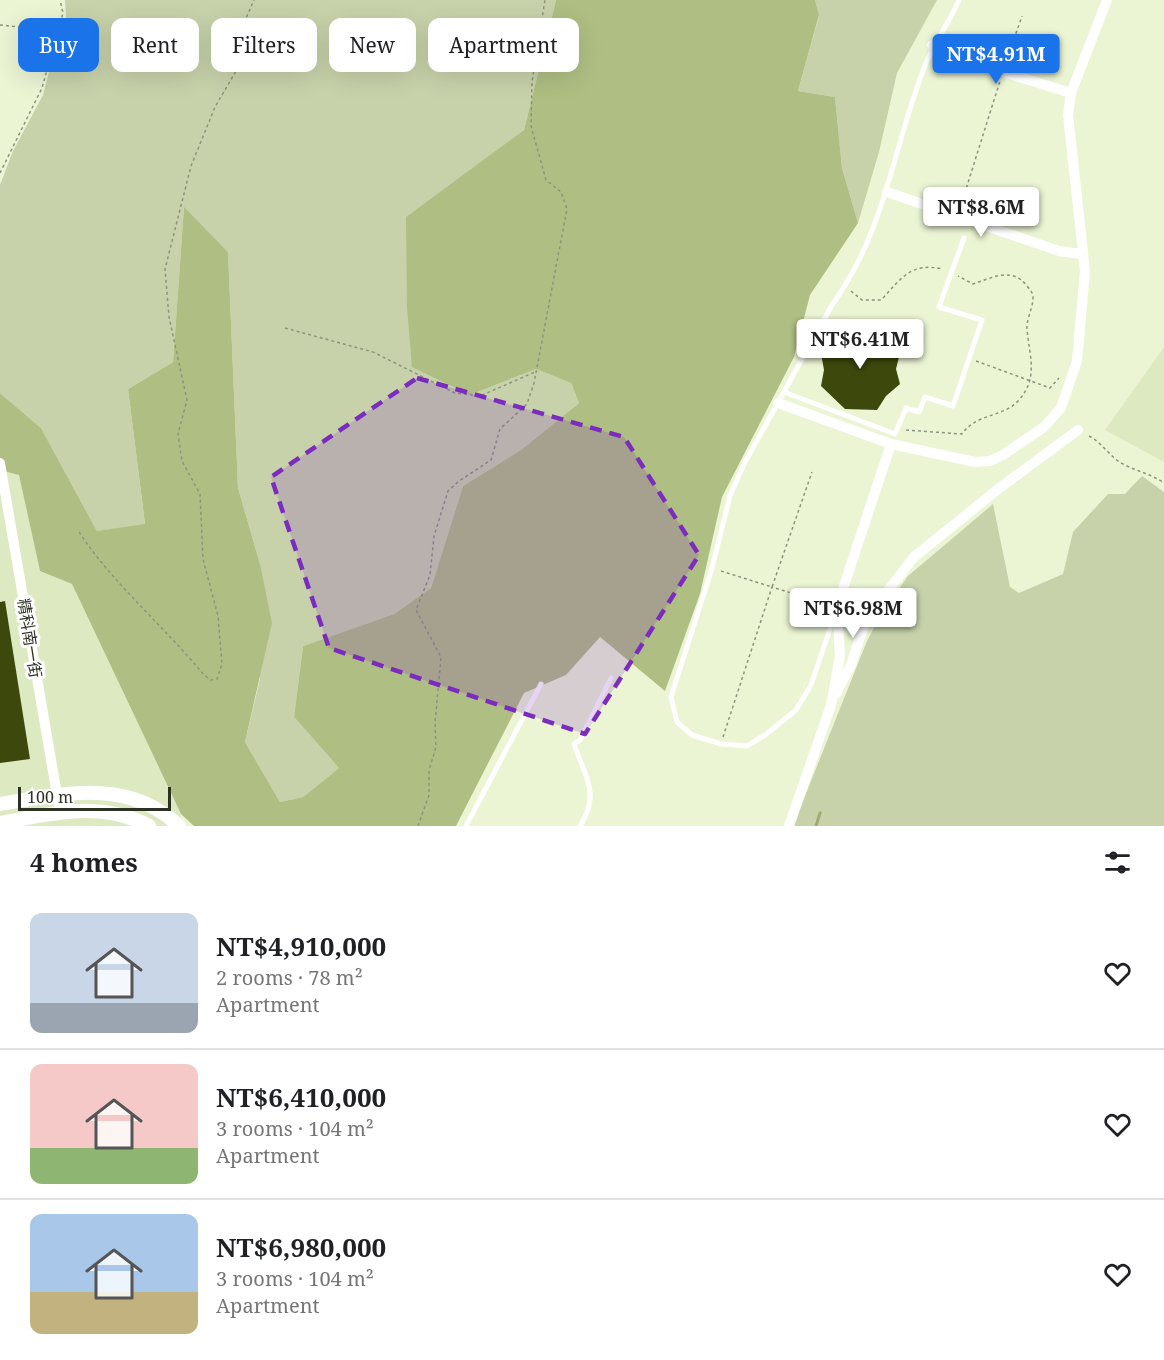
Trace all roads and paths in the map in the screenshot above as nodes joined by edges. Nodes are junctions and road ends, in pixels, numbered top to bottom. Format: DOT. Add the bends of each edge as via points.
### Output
graph roads {
  1 [pos="60,0"];
  2 [pos="254,0"];
  3 [pos="544,0"];
  4 [pos="959,0"];
  5 [pos="1107,0"];
  6 [pos="1022,16"];
  7 [pos="62,18"];
  8 [pos="0,25"];
  9 [pos="18,27"];
  10 [pos="932,45"];
  11 [pos="46,72"];
  12 [pos="1003,72"];
  13 [pos="1071,93"];
  14 [pos="0,173"];
  15 [pos="887,192"];
  16 [pos="956,214"];
  17 [pos="964,238"];
  18 [pos="1082,254"];
  19 [pos="952,273"];
  20 [pos="845,287"];
  21 [pos="285,328"];
  22 [pos="970,359"];
  23 [pos="1077,361"];
  24 [pos="536,371"];
  25 [pos="1030,379"];
  26 [pos="784,392"];
  27 [pos="778,403"];
  28 [pos="1077,430"];
  29 [pos="893,439"];
  30 [pos="0,463"];
  31 [pos="812,472"];
  32 [pos="1164,483"];
  33 [pos="4,499"];
  34 [pos="79,532"];
  35 [pos="712,568"];
  36 [pos="772,587"];
  37 [pos="837,607"];
  38 [pos="611,678"];
  39 [pos="541,684"];
  40 [pos="831,705"];
  41 [pos="721,744"];
  42 [pos="56,795"];
  43 [pos="0,804"];
  44 [pos="60,812"];
  45 [pos="0,823"];
  46 [pos="149,826"];
  47 [pos="179,826"];
  48 [pos="418,826"];
  49 [pos="466,826"];
  50 [pos="580,826"];
  51 [pos="789,826"];
  1 -- 7 [label="path"];
  2 -- 34 [label="path" via="243,25 243,59 215,107 191,166 165,268 169,317 187,400 178,434 182,461 200,494 203,559 219,616 222,664 217,679 204,675 98,561"];
  3 -- 24 [label="path" via="532,82 531,126 546,180 561,192 567,209"];
  4 -- 10 [label="lane"];
  5 -- 13 [label="street"];
  6 -- 12 [label="path"];
  8 -- 9 [label="path"];
  10 -- 12 [label="street"];
  10 -- 15 [label="lane"];
  11 -- 14 [label="path" via="42,88"];
  12 -- 13 [label="street"];
  12 -- 16 [label="path"];
  13 -- 18 [label="street" via="1068,115"];
  15 -- 16 [label="street"];
  15 -- 20 [label="lane"];
  16 -- 18 [label="street" via="1059,251"];
  17 -- 19 [label="lane"];
  18 -- 23 [label="street" via="1085,271"];
  19 -- 20 [label="path" via="922,266 906,274 881,300 862,300"];
  19 -- 22 [label="lane" via="939,307 982,320"];
  19 -- 25 [label="path" via="973,284 998,274 1014,275 1028,287 1033,294 1027,327 1033,363"];
  20 -- 26 [label="lane"];
  21 -- 24 [label="path" via="373,352 455,393 480,396"];
  22 -- 25 [label="path"];
  22 -- 29 [label="lane" via="953,406 925,397 919,412 906,408"];
  23 -- 25 [label="path" via="1050,388"];
  23 -- 29 [label="street" via="1061,408 1044,428 997,458 975,462"];
  24 -- 48 [label="path" via="527,404 500,429 491,460 448,491 434,536 430,575 416,610 441,657 436,747 429,770 429,795"];
  25 -- 29 [label="path" via="1019,400 968,425 962,434 907,429"];
  26 -- 27 [label="lane"];
  26 -- 29 [label="lane"];
  27 -- 29 [label="street"];
  27 -- 35 [label="lane" via="730,496"];
  28 -- 32 [label="path" via="1099,441 1123,465"];
  28 -- 40 [label="street" via="914,557 866,619 851,665"];
  29 -- 37 [label="street"];
  30 -- 33 [label="street, 精科南一街"];
  31 -- 36 [label="path"];
  33 -- 42 [label="street, 精科南一街"];
  35 -- 36 [label="path"];
  35 -- 41 [label="lane" via="671,697 677,722 692,735"];
  36 -- 37 [label="path"];
  36 -- 41 [label="path"];
  37 -- 40 [label="street" via="840,656"];
  37 -- 41 [label="lane" via="811,685 796,710 747,746"];
  38 -- 50 [label="lane" via="580,740 574,744 592,788 589,812"];
  39 -- 49 [label="lane"];
  40 -- 51 [label="street"];
  42 -- 43 [label="street"];
  42 -- 44 [label="street, 精科南一街"];
  42 -- 47 [label="street" via="81,791 128,797 153,807"];
  44 -- 45 [label="street"];
  44 -- 46 [label="street" via="107,811"];
}
